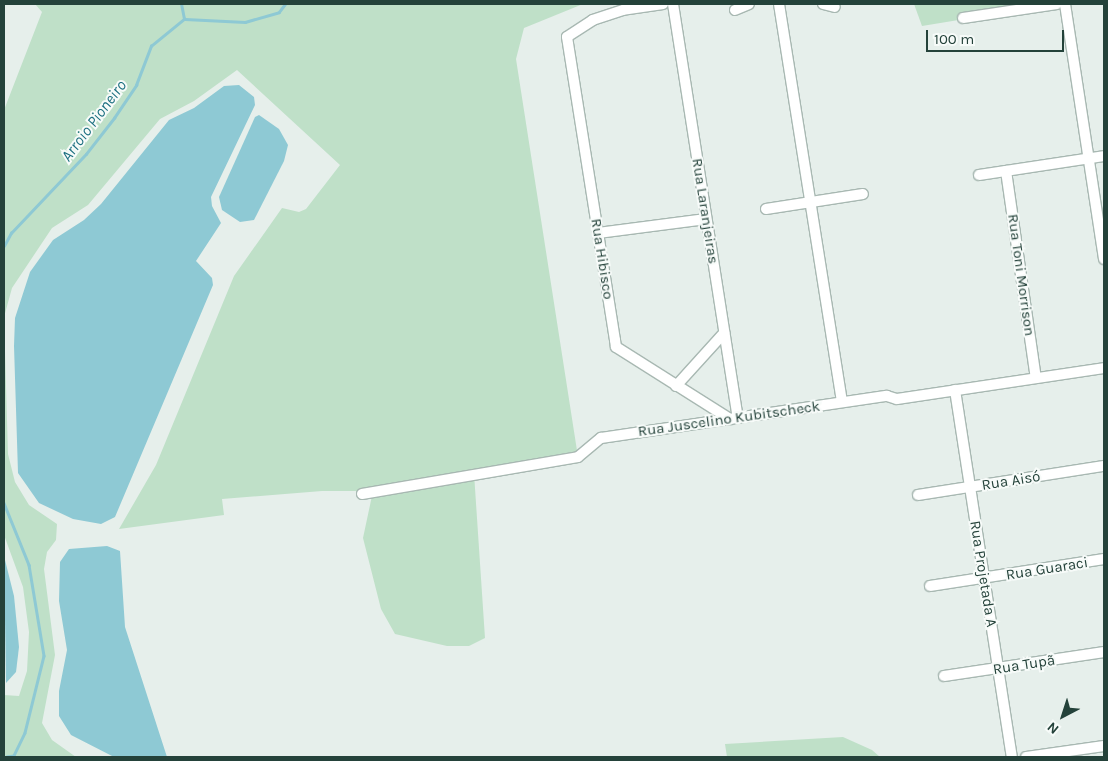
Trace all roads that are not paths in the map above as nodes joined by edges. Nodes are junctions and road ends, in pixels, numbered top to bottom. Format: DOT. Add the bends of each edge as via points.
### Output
graph roads {
  1 [pos="663,4"];
  2 [pos="673,4"];
  3 [pos="749,4"];
  4 [pos="780,4"];
  5 [pos="823,4"];
  6 [pos="1057,4"];
  7 [pos="1065,4"];
  8 [pos="835,7"];
  9 [pos="735,10"];
  10 [pos="964,18"];
  11 [pos="1104,156"];
  12 [pos="1088,159"];
  13 [pos="1006,171"];
  14 [pos="979,175"];
  15 [pos="863,194"];
  16 [pos="811,202"];
  17 [pos="766,209"];
  18 [pos="706,218"];
  19 [pos="598,233"];
  20 [pos="1104,259"];
  21 [pos="724,333"];
  22 [pos="1104,368"];
  23 [pos="1036,378"];
  24 [pos="676,386"];
  25 [pos="955,390"];
  26 [pos="842,402"];
  27 [pos="734,418"];
  28 [pos="1104,466"];
  29 [pos="970,488"];
  30 [pos="362,494"];
  31 [pos="918,495"];
  32 [pos="1104,560"];
  33 [pos="984,578"];
  34 [pos="930,586"];
  35 [pos="1104,652"];
  36 [pos="998,669"];
  37 [pos="944,676"];
  38 [pos="1104,746"];
  39 [pos="1012,757"];
  40 [pos="1026,757"];
  1 -- 19 [label="street, Rua Hibisco" via="623,10 594,20 568,37"];
  2 -- 18 [label="street, Rua Laranjeiras"];
  3 -- 9 [label="street"];
  4 -- 16 [label="street"];
  5 -- 8 [label="street"];
  6 -- 10 [label="street"];
  7 -- 12 [label="street"];
  11 -- 12 [label="street"];
  12 -- 13 [label="street"];
  12 -- 20 [label="street"];
  13 -- 14 [label="street"];
  13 -- 23 [label="street, Rua Toni Morrison"];
  15 -- 16 [label="street"];
  16 -- 17 [label="street"];
  16 -- 26 [label="street"];
  18 -- 19 [label="street"];
  18 -- 21 [label="street, Rua Laranjeiras"];
  19 -- 24 [label="street, Rua Hibisco" via="616,347"];
  21 -- 24 [label="street"];
  21 -- 27 [label="street, Rua Laranjeiras"];
  22 -- 23 [label="street, Rua Juscelino Kubitscheck"];
  23 -- 25 [label="street, Rua Juscelino Kubitscheck"];
  24 -- 27 [label="street, Rua Hibisco"];
  25 -- 26 [label="street, Rua Juscelino Kubitscheck"];
  25 -- 29 [label="street, Rua Projetada A"];
  26 -- 27 [label="street, Rua Juscelino Kubitscheck"];
  27 -- 30 [label="street, Rua Juscelino Kubitscheck" via="601,438 578,457"];
  28 -- 29 [label="street, Rua Aisó"];
  29 -- 31 [label="street, Rua Aisó"];
  29 -- 33 [label="street, Rua Projetada A"];
  32 -- 33 [label="street, Rua Guaraci"];
  33 -- 34 [label="street, Rua Guaraci"];
  33 -- 36 [label="street, Rua Projetada A"];
  35 -- 36 [label="street, Rua Tupã"];
  36 -- 37 [label="street, Rua Tupã"];
  36 -- 39 [label="street, Rua Projetada A"];
  38 -- 40 [label="street"];
}
